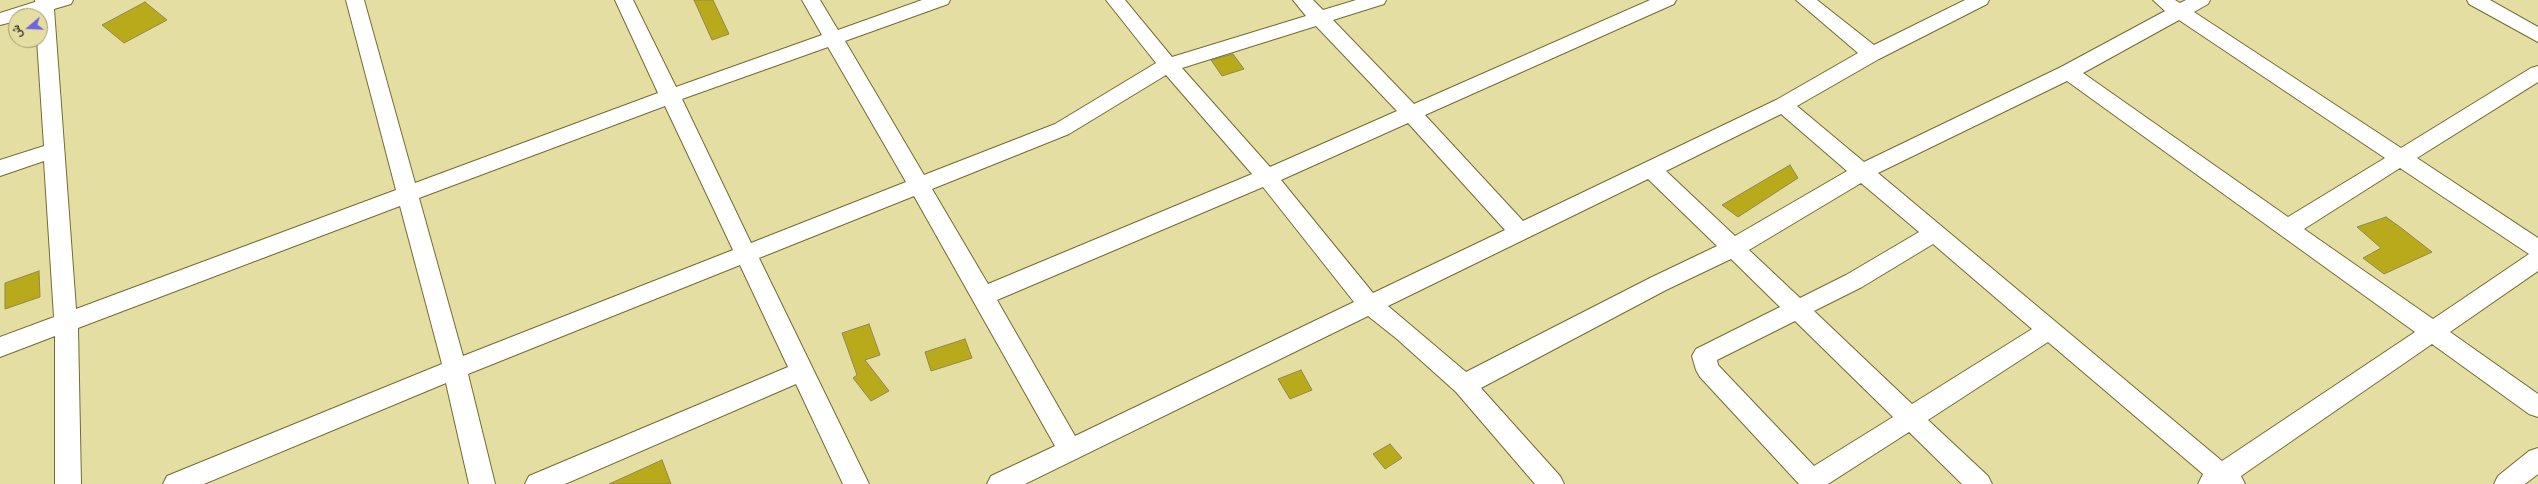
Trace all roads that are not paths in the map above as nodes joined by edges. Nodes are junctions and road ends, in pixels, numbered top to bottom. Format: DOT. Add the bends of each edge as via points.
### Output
graph roads {
  1 [pos="64,0"];
  2 [pos="355,0"];
  3 [pos="624,0"];
  4 [pos="810,0"];
  5 [pos="941,0"];
  6 [pos="1115,0"];
  7 [pos="1302,0"];
  8 [pos="1377,0"];
  9 [pos="1667,0"];
  10 [pos="1805,0"];
  11 [pos="1980,0"];
  12 [pos="2162,0"];
  13 [pos="2201,0"];
  14 [pos="2476,0"];
  15 [pos="44,3"];
  16 [pos="2180,11"];
  17 [pos="0,19"];
  18 [pos="1320,19"];
  19 [pos="2538,36"];
  20 [pos="833,38"];
  21 [pos="1872,54"];
  22 [pos="1168,65"];
  23 [pos="2068,72"];
  24 [pos="2538,73"];
  25 [pos="670,96"];
  26 [pos="1784,105"];
  27 [pos="1412,114"];
  28 [pos="52,151"];
  29 [pos="2401,158"];
  30 [pos="0,168"];
  31 [pos="1651,169"];
  32 [pos="1864,171"];
  33 [pos="1267,177"];
  34 [pos="918,187"];
  35 [pos="407,195"];
  36 [pos="2288,228"];
  37 [pos="1520,232"];
  38 [pos="1935,233"];
  39 [pos="1732,249"];
  40 [pos="2538,249"];
  41 [pos="745,254"];
  42 [pos="2538,260"];
  43 [pos="983,296"];
  44 [pos="1370,305"];
  45 [pos="1798,310"];
  46 [pos="66,324"];
  47 [pos="2049,330"];
  48 [pos="2433,331"];
  49 [pos="0,348"];
  50 [pos="455,369"];
  51 [pos="802,371"];
  52 [pos="1464,385"];
  53 [pos="2538,407"];
  54 [pos="1910,418"];
  55 [pos="1070,450"];
  56 [pos="2538,459"];
  57 [pos="2221,481"];
  58 [pos="1814,482"];
  59 [pos="68,484"];
  60 [pos="176,484"];
  61 [pos="482,484"];
  62 [pos="538,484"];
  63 [pos="856,484"];
  64 [pos="1000,484"];
  65 [pos="1551,484"];
  66 [pos="1979,484"];
  67 [pos="2507,484"];
  1 -- 15 [label="street"];
  2 -- 35 [label="street"];
  3 -- 25 [label="street"];
  4 -- 20 [label="street"];
  5 -- 20 [label="street"];
  6 -- 22 [label="street"];
  7 -- 18 [label="street"];
  8 -- 18 [label="street"];
  9 -- 27 [label="street"];
  10 -- 21 [label="street"];
  11 -- 21 [label="street"];
  12 -- 16 [label="street"];
  13 -- 16 [label="street"];
  14 -- 19 [label="street"];
  15 -- 17 [label="street"];
  15 -- 28 [label="street"];
  16 -- 23 [label="street"];
  16 -- 29 [label="street"];
  18 -- 22 [label="street"];
  18 -- 27 [label="street"];
  20 -- 25 [label="street"];
  20 -- 34 [label="street"];
  21 -- 26 [label="street"];
  22 -- 33 [label="street"];
  22 -- 34 [label="street" via="1062,129"];
  23 -- 32 [label="street"];
  23 -- 36 [label="street"];
  24 -- 29 [label="street"];
  25 -- 35 [label="street"];
  25 -- 41 [label="street"];
  26 -- 31 [label="street"];
  26 -- 32 [label="street"];
  27 -- 33 [label="street"];
  27 -- 37 [label="street"];
  28 -- 30 [label="street"];
  28 -- 46 [label="street"];
  29 -- 36 [label="street"];
  29 -- 40 [label="street"];
  31 -- 37 [label="street"];
  31 -- 39 [label="street"];
  32 -- 38 [label="street"];
  32 -- 39 [label="street"];
  33 -- 43 [label="street"];
  33 -- 44 [label="street"];
  34 -- 41 [label="street"];
  34 -- 43 [label="street"];
  35 -- 46 [label="street"];
  35 -- 50 [label="street"];
  36 -- 48 [label="street"];
  37 -- 44 [label="street"];
  38 -- 45 [label="street" via="1854,281"];
  38 -- 47 [label="street"];
  39 -- 45 [label="street"];
  39 -- 52 [label="street" via="1658,284"];
  41 -- 50 [label="street"];
  41 -- 51 [label="street"];
  42 -- 48 [label="street"];
  43 -- 55 [label="street"];
  44 -- 52 [label="street" via="1405,332"];
  44 -- 55 [label="street"];
  45 -- 54 [label="street"];
  45 -- 58 [label="street" via="1704,356 1708,370"];
  46 -- 49 [label="street"];
  46 -- 59 [label="street"];
  47 -- 54 [label="street"];
  47 -- 57 [label="street"];
  48 -- 53 [label="street"];
  48 -- 57 [label="street"];
  50 -- 60 [label="street"];
  50 -- 61 [label="street"];
  51 -- 62 [label="street"];
  51 -- 63 [label="street"];
  52 -- 65 [label="street"];
  54 -- 58 [label="street"];
  54 -- 66 [label="street"];
  55 -- 64 [label="street"];
  56 -- 67 [label="street"];
}
